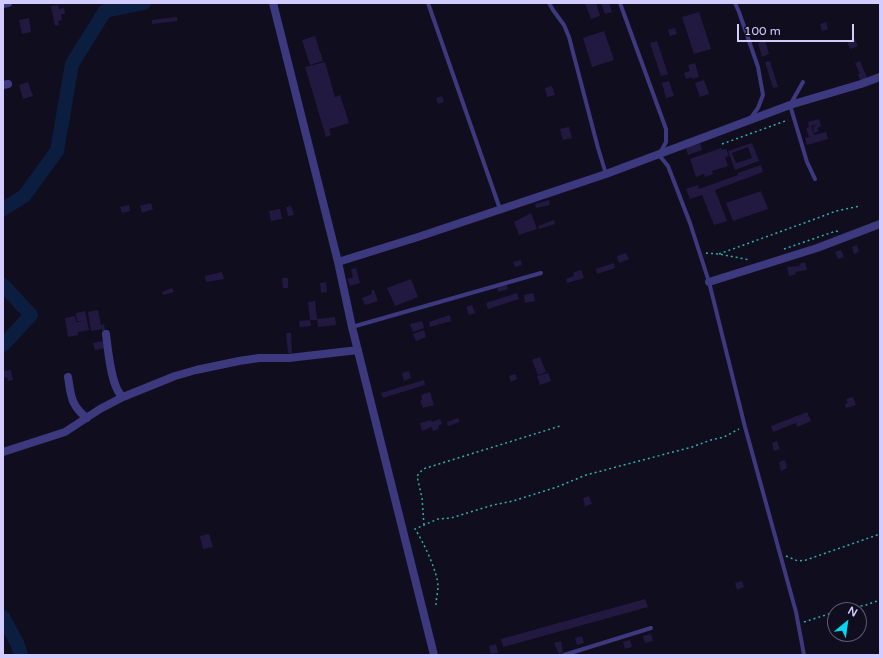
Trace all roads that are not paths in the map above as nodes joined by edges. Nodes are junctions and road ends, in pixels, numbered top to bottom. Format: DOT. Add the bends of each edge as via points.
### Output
graph roads {
  1 [pos="8,3"];
  2 [pos="273,3"];
  3 [pos="428,3"];
  4 [pos="549,3"];
  5 [pos="620,3"];
  6 [pos="735,3"];
  7 [pos="3,4"];
  8 [pos="880,77"];
  9 [pos="803,82"];
  10 [pos="790,105"];
  11 [pos="749,121"];
  12 [pos="659,155"];
  13 [pos="606,174"];
  14 [pos="815,179"];
  15 [pos="500,209"];
  16 [pos="880,224"];
  17 [pos="338,262"];
  18 [pos="541,273"];
  19 [pos="710,282"];
  20 [pos="352,327"];
  21 [pos="106,334"];
  22 [pos="358,350"];
  23 [pos="68,377"];
  24 [pos="123,397"];
  25 [pos="87,418"];
  26 [pos="3,452"];
  27 [pos="651,628"];
  28 [pos="434,655"];
  29 [pos="564,655"];
  30 [pos="804,655"];
  1 -- 7 [label="street"];
  2 -- 17 [label="street"];
  3 -- 15 [label="lane"];
  4 -- 13 [label="lane" via="569,37"];
  5 -- 12 [label="lane" via="666,129 666,142"];
  6 -- 11 [label="lane" via="758,67 763,95"];
  8 -- 10 [label="street"];
  9 -- 10 [label="lane"];
  10 -- 11 [label="street"];
  10 -- 14 [label="lane"];
  11 -- 12 [label="street"];
  12 -- 13 [label="street"];
  12 -- 19 [label="lane" via="668,166"];
  13 -- 15 [label="street"];
  15 -- 17 [label="street"];
  16 -- 19 [label="street" via="817,248"];
  17 -- 20 [label="street"];
  18 -- 20 [label="lane"];
  19 -- 30 [label="lane"];
  20 -- 22 [label="street"];
  21 -- 24 [label="street" via="116,387"];
  22 -- 24 [label="street" via="239,361 175,376"];
  22 -- 28 [label="street"];
  23 -- 25 [label="street" via="71,399 78,411"];
  24 -- 25 [label="street"];
  25 -- 26 [label="street" via="65,432"];
  27 -- 29 [label="lane"];
}
